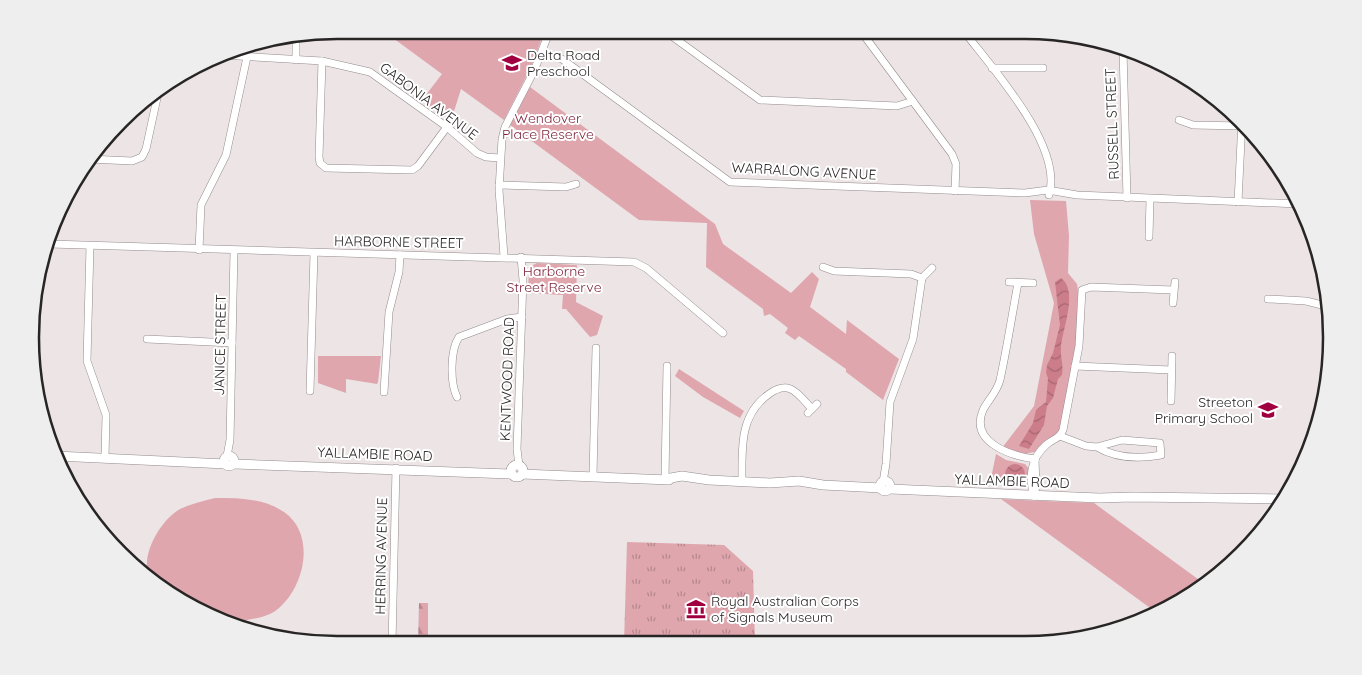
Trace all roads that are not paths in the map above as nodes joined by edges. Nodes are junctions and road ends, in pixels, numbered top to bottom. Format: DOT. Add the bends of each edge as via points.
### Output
graph roads {
  1 [pos="546,39"];
  2 [pos="676,39"];
  3 [pos="867,39"];
  4 [pos="970,39"];
  5 [pos="296,41"];
  6 [pos="543,48"];
  7 [pos="237,56"];
  8 [pos="1123,56"];
  9 [pos="247,57"];
  10 [pos="296,60"];
  11 [pos="322,61"];
  12 [pos="992,68"];
  13 [pos="1042,68"];
  14 [pos="157,100"];
  15 [pos="913,100"];
  16 [pos="1179,120"];
  17 [pos="1233,123"];
  18 [pos="447,127"];
  19 [pos="1242,133"];
  20 [pos="500,158"];
  21 [pos="97,160"];
  22 [pos="576,184"];
  23 [pos="499,185"];
  24 [pos="955,191"];
  25 [pos="1049,192"];
  26 [pos="1127,198"];
  27 [pos="1150,199"];
  28 [pos="1240,202"];
  29 [pos="1291,204"];
  30 [pos="1149,236"];
  31 [pos="54,244"];
  32 [pos="90,246"];
  33 [pos="199,250"];
  34 [pos="234,251"];
  35 [pos="314,253"];
  36 [pos="400,256"];
  37 [pos="500,256"];
  38 [pos="524,257"];
  39 [pos="823,267"];
  40 [pos="932,268"];
  41 [pos="922,278"];
  42 [pos="1009,282"];
  43 [pos="1018,283"];
  44 [pos="1033,283"];
  45 [pos="1268,299"];
  46 [pos="1173,303"];
  47 [pos="1322,305"];
  48 [pos="522,317"];
  49 [pos="723,333"];
  50 [pos="147,339"];
  51 [pos="232,343"];
  52 [pos="596,348"];
  53 [pos="1172,356"];
  54 [pos="668,366"];
  55 [pos="1075,366"];
  56 [pos="1171,370"];
  57 [pos="310,391"];
  58 [pos="384,392"];
  59 [pos="457,397"];
  60 [pos="1171,401"];
  61 [pos="812,409"];
  62 [pos="1060,436"];
  63 [pos="1097,447"];
  64 [pos="63,456"];
  65 [pos="105,458"];
  66 [pos="230,459"];
  67 [pos="1035,459"];
  68 [pos="396,468"];
  69 [pos="517,470"];
  70 [pos="593,476"];
  71 [pos="665,479"];
  72 [pos="742,482"];
  73 [pos="886,485"];
  74 [pos="1034,492"];
  75 [pos="1206,499"];
  76 [pos="1275,500"];
  77 [pos="1272,504"];
  78 [pos="392,636"];
  1 -- 6 [label="street"];
  2 -- 15 [label="street" via="760,100 897,106"];
  3 -- 15 [label="street"];
  4 -- 12 [label="street"];
  5 -- 10 [label="street"];
  6 -- 20 [label="street" via="505,127"];
  6 -- 24 [label="street, WARRALONG AVENUE" via="730,182"];
  7 -- 9 [label="street, GABONIA AVENUE"];
  8 -- 26 [label="street, RUSSELL STREET"];
  9 -- 10 [label="street, GABONIA AVENUE"];
  9 -- 33 [label="street" via="226,155 201,205"];
  10 -- 11 [label="street, GABONIA AVENUE"];
  11 -- 18 [label="street, GABONIA AVENUE" via="377,75"];
  11 -- 18 [label="street" via="319,156 326,168 412,170"];
  12 -- 13 [label="street"];
  12 -- 25 [label="street" via="1037,132 1044,149"];
  14 -- 21 [label="street" via="142,157 132,161"];
  15 -- 24 [label="street" via="954,158"];
  16 -- 17 [label="street" via="1193,125"];
  18 -- 20 [label="street, GABONIA AVENUE" via="481,156"];
  19 -- 28 [label="street"];
  20 -- 23 [label="street"];
  22 -- 23 [label="street" via="566,187"];
  23 -- 37 [label="street"];
  24 -- 25 [label="street, WARRALONG AVENUE"];
  25 -- 26 [label="street, WARRALONG AVENUE"];
  26 -- 27 [label="street, WARRALONG AVENUE"];
  27 -- 28 [label="street, WARRALONG AVENUE"];
  27 -- 30 [label="street"];
  28 -- 29 [label="street, WARRALONG AVENUE"];
  31 -- 32 [label="street, HARBORNE STREET"];
  32 -- 33 [label="street, HARBORNE STREET"];
  32 -- 65 [label="street" via="88,365 105,411"];
  33 -- 34 [label="street, HARBORNE STREET"];
  34 -- 35 [label="street, HARBORNE STREET"];
  34 -- 51 [label="street, JANICE STREET"];
  35 -- 36 [label="street, HARBORNE STREET"];
  35 -- 57 [label="street"];
  36 -- 37 [label="street, HARBORNE STREET"];
  36 -- 58 [label="street" via="389,312"];
  37 -- 38 [label="street, HARBORNE STREET"];
  38 -- 48 [label="street, KENTWOOD ROAD"];
  38 -- 49 [label="street, HARBORNE STREET" via="638,263"];
  39 -- 41 [label="street" via="834,271 911,274"];
  40 -- 41 [label="street"];
  41 -- 73 [label="street" via="913,339 890,402"];
  42 -- 43 [label="street"];
  43 -- 44 [label="street"];
  43 -- 67 [label="street" via="999,384 984,408 981,425 985,436 1004,452"];
  45 -- 47 [label="street"];
  46 -- 55 [label="street" via="1174,286 1083,289"];
  48 -- 59 [label="street" via="507,319 459,337 454,356"];
  48 -- 69 [label="street, KENTWOOD ROAD"];
  50 -- 51 [label="street"];
  51 -- 66 [label="street, JANICE STREET"];
  52 -- 70 [label="street"];
  53 -- 56 [label="street"];
  54 -- 71 [label="street"];
  55 -- 56 [label="street"];
  55 -- 62 [label="street"];
  56 -- 60 [label="street"];
  61 -- 72 [label="street" via="790,388 779,388 760,400 744,430"];
  62 -- 63 [label="street"];
  62 -- 67 [label="street" via="1045,446"];
  63 -- 63 [label="street" via="1122,440 1160,443 1161,455 1126,457"];
  64 -- 65 [label="street, YALLAMBIE ROAD"];
  65 -- 66 [label="street, YALLAMBIE ROAD"];
  66 -- 68 [label="street, YALLAMBIE ROAD" via="257,463"];
  67 -- 74 [label="street" via="1031,470"];
  68 -- 69 [label="street, YALLAMBIE ROAD"];
  68 -- 78 [label="street, HERRING AVENUE"];
  69 -- 70 [label="street, YALLAMBIE ROAD"];
  70 -- 71 [label="street, YALLAMBIE ROAD"];
  71 -- 72 [label="street, YALLAMBIE ROAD"];
  72 -- 73 [label="street, YALLAMBIE ROAD" via="788,486"];
  73 -- 74 [label="street, YALLAMBIE ROAD"];
  74 -- 75 [label="street, YALLAMBIE ROAD"];
  75 -- 76 [label="street, YALLAMBIE ROAD"];
  75 -- 77 [label="street, YALLAMBIE ROAD"];
}
